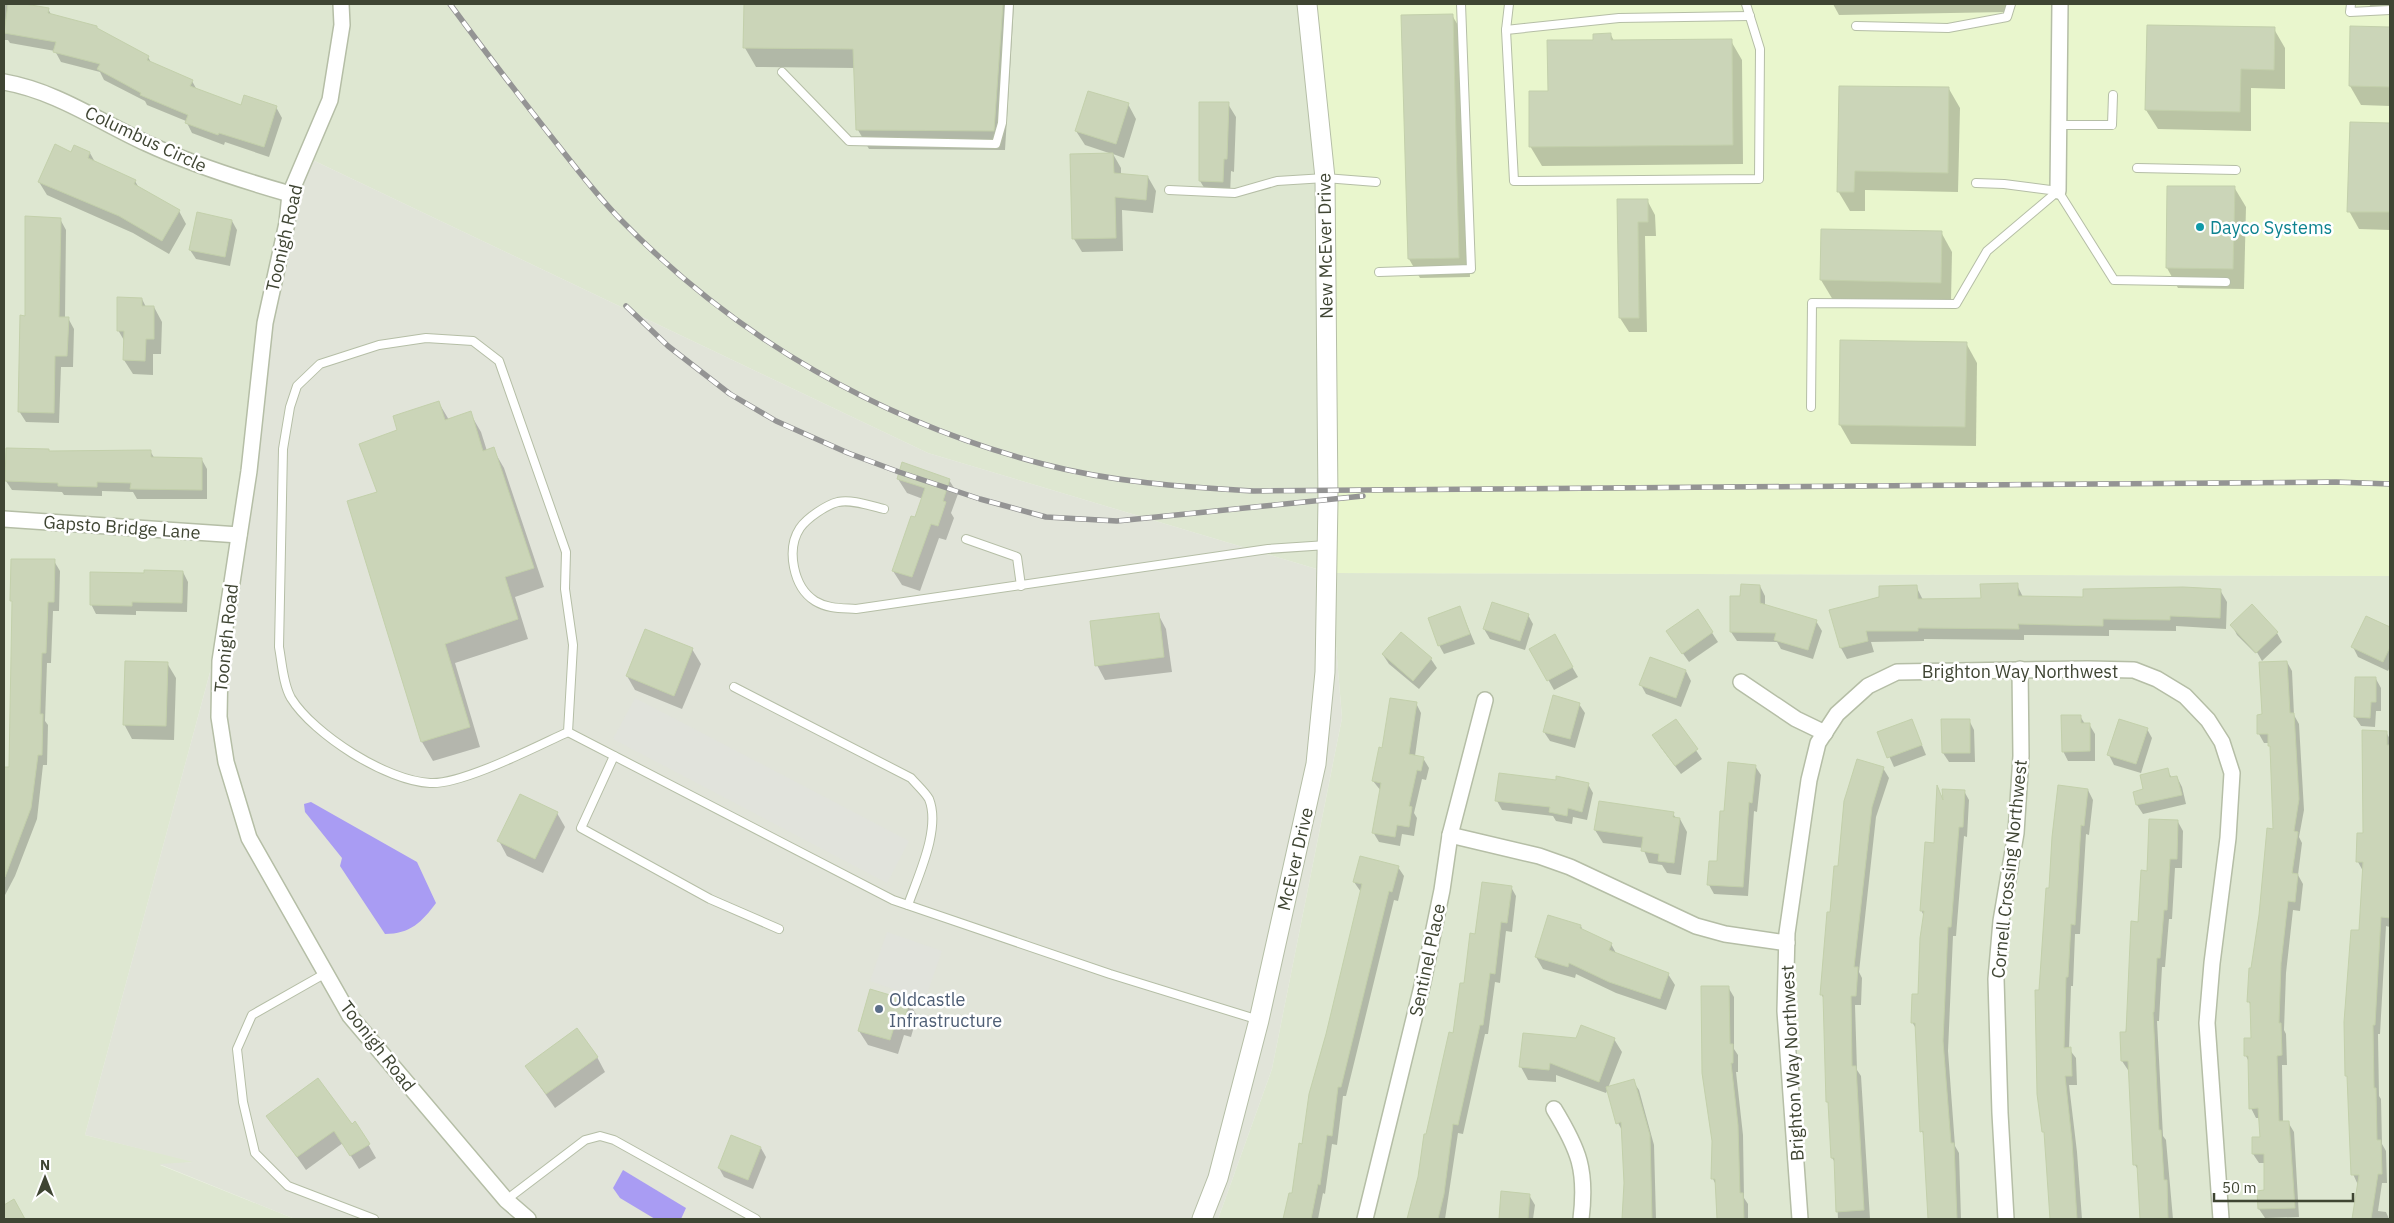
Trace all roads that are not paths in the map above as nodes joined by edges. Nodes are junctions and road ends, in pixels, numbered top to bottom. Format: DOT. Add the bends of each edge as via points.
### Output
graph roads {
  1 [pos="341,4"];
  2 [pos="1009,4"];
  3 [pos="1307,4"];
  4 [pos="1461,4"];
  5 [pos="1509,4"];
  6 [pos="1746,4"];
  7 [pos="2011,4"];
  8 [pos="2060,4"];
  9 [pos="2350,8"];
  10 [pos="2390,10"];
  11 [pos="1750,16"];
  12 [pos="1856,26"];
  13 [pos="1506,30"];
  14 [pos="782,72"];
  15 [pos="4,82"];
  16 [pos="2113,96"];
  17 [pos="2059,125"];
  18 [pos="2137,168"];
  19 [pos="2236,170"];
  20 [pos="1325,178"];
  21 [pos="1376,182"];
  22 [pos="1976,183"];
  23 [pos="1169,190"];
  24 [pos="2058,190"];
  25 [pos="290,194"];
  26 [pos="1379,272"];
  27 [pos="2226,282"];
  28 [pos="1811,407"];
  29 [pos="1328,490"];
  30 [pos="884,509"];
  31 [pos="4,519"];
  32 [pos="239,535"];
  33 [pos="966,539"];
  34 [pos="1327,545"];
  35 [pos="1021,586"];
  36 [pos="2020,670"];
  37 [pos="1741,682"];
  38 [pos="734,687"];
  39 [pos="1485,700"];
  40 [pos="568,732"];
  41 [pos="1824,733"];
  42 [pos="614,756"];
  43 [pos="1450,835"];
  44 [pos="908,905"];
  45 [pos="779,929"];
  46 [pos="1787,943"];
  47 [pos="326,973"];
  48 [pos="1259,1020"];
  49 [pos="1554,1109"];
  50 [pos="506,1200"];
  51 [pos="374,1219"];
  52 [pos="528,1219"];
  53 [pos="756,1219"];
  54 [pos="1202,1219"];
  55 [pos="1365,1219"];
  56 [pos="1582,1219"];
  57 [pos="1800,1219"];
  58 [pos="2006,1219"];
  59 [pos="2221,1219"];
  1 -- 25 [label="street, Toonigh Road" via="342,26 330,100"];
  2 -- 14 [label="lane" via="1002,123 996,144 849,142"];
  3 -- 20 [label="street, New McEver Drive"];
  4 -- 26 [label="lane" via="1471,269"];
  5 -- 13 [label="lane"];
  6 -- 11 [label="lane"];
  7 -- 12 [label="lane" via="2007,17 1948,28"];
  8 -- 17 [label="street"];
  9 -- 10 [label="lane"];
  11 -- 13 [label="lane" via="1619,18"];
  11 -- 13 [label="lane" via="1760,49 1759,179 1514,181"];
  15 -- 25 [label="street, Columbus Circle" via="79,107 146,143 222,175"];
  16 -- 17 [label="lane" via="2112,125"];
  17 -- 24 [label="street"];
  18 -- 19 [label="lane"];
  20 -- 21 [label="lane"];
  20 -- 23 [label="lane" via="1277,181 1235,193"];
  20 -- 29 [label="street, New McEver Drive"];
  22 -- 24 [label="lane"];
  24 -- 27 [label="lane" via="2114,280"];
  24 -- 28 [label="lane" via="1987,251 1956,304 1812,303"];
  25 -- 32 [label="street, Toonigh Road" via="287,223 264,323"];
  29 -- 34 [label="street, McEver Drive"];
  30 -- 35 [label="lane" via="839,502 822,510 800,528 792,550 796,576 814,600 833,608 856,609"];
  31 -- 32 [label="street, Gapsto Bridge Lane"];
  32 -- 47 [label="street, Toonigh Road" via="220,661 219,717 226,762 249,838"];
  33 -- 35 [label="lane" via="1017,557"];
  34 -- 35 [label="lane" via="1268,549"];
  34 -- 48 [label="street, McEver Drive" via="1325,672 1316,764"];
  36 -- 41 [label="street, Brighton Way Northwest" via="1896,672 1868,686 1837,714"];
  36 -- 58 [label="street, Cornell Crossing Northwest" via="2021,756 2016,833 2001,921 1996,979"];
  36 -- 59 [label="street, Brighton Way Northwest" via="2134,670 2185,696 2208,720 2222,742 2232,773 2229,829 2207,1023"];
  37 -- 41 [label="street" via="1796,719"];
  38 -- 44 [label="lane" via="911,778 928,797 932,810 932,833"];
  39 -- 43 [label="street, Sentinel Place"];
  40 -- 40 [label="lane" via="466,776 431,783 397,776 370,763 308,719 291,697 279,647 284,449 297,386 320,364 379,345 426,338 473,341 499,360 566,552 565,589 573,645"];
  40 -- 42 [label="lane"];
  41 -- 46 [label="street, Brighton Way Northwest" via="1818,743 1809,780"];
  42 -- 44 [label="lane"];
  42 -- 45 [label="lane" via="581,828 710,899"];
  43 -- 46 [label="street" via="1539,856 1570,867 1696,926 1725,934"];
  43 -- 55 [label="street, Sentinel Place" via="1423,982"];
  44 -- 48 [label="lane" via="1110,974"];
  46 -- 57 [label="street, Brighton Way Northwest" via="1785,1011"];
  47 -- 50 [label="street, Toonigh Road" via="350,1016"];
  47 -- 51 [label="lane" via="252,1015 237,1049 243,1102 255,1153 288,1186"];
  48 -- 54 [label="street, McEver Drive" via="1218,1178"];
  49 -- 56 [label="street" via="1579,1156 1583,1174"];
  50 -- 52 [label="street, Toonigh Road"];
  50 -- 53 [label="lane" via="584,1140 600,1136 614,1140"];
}
